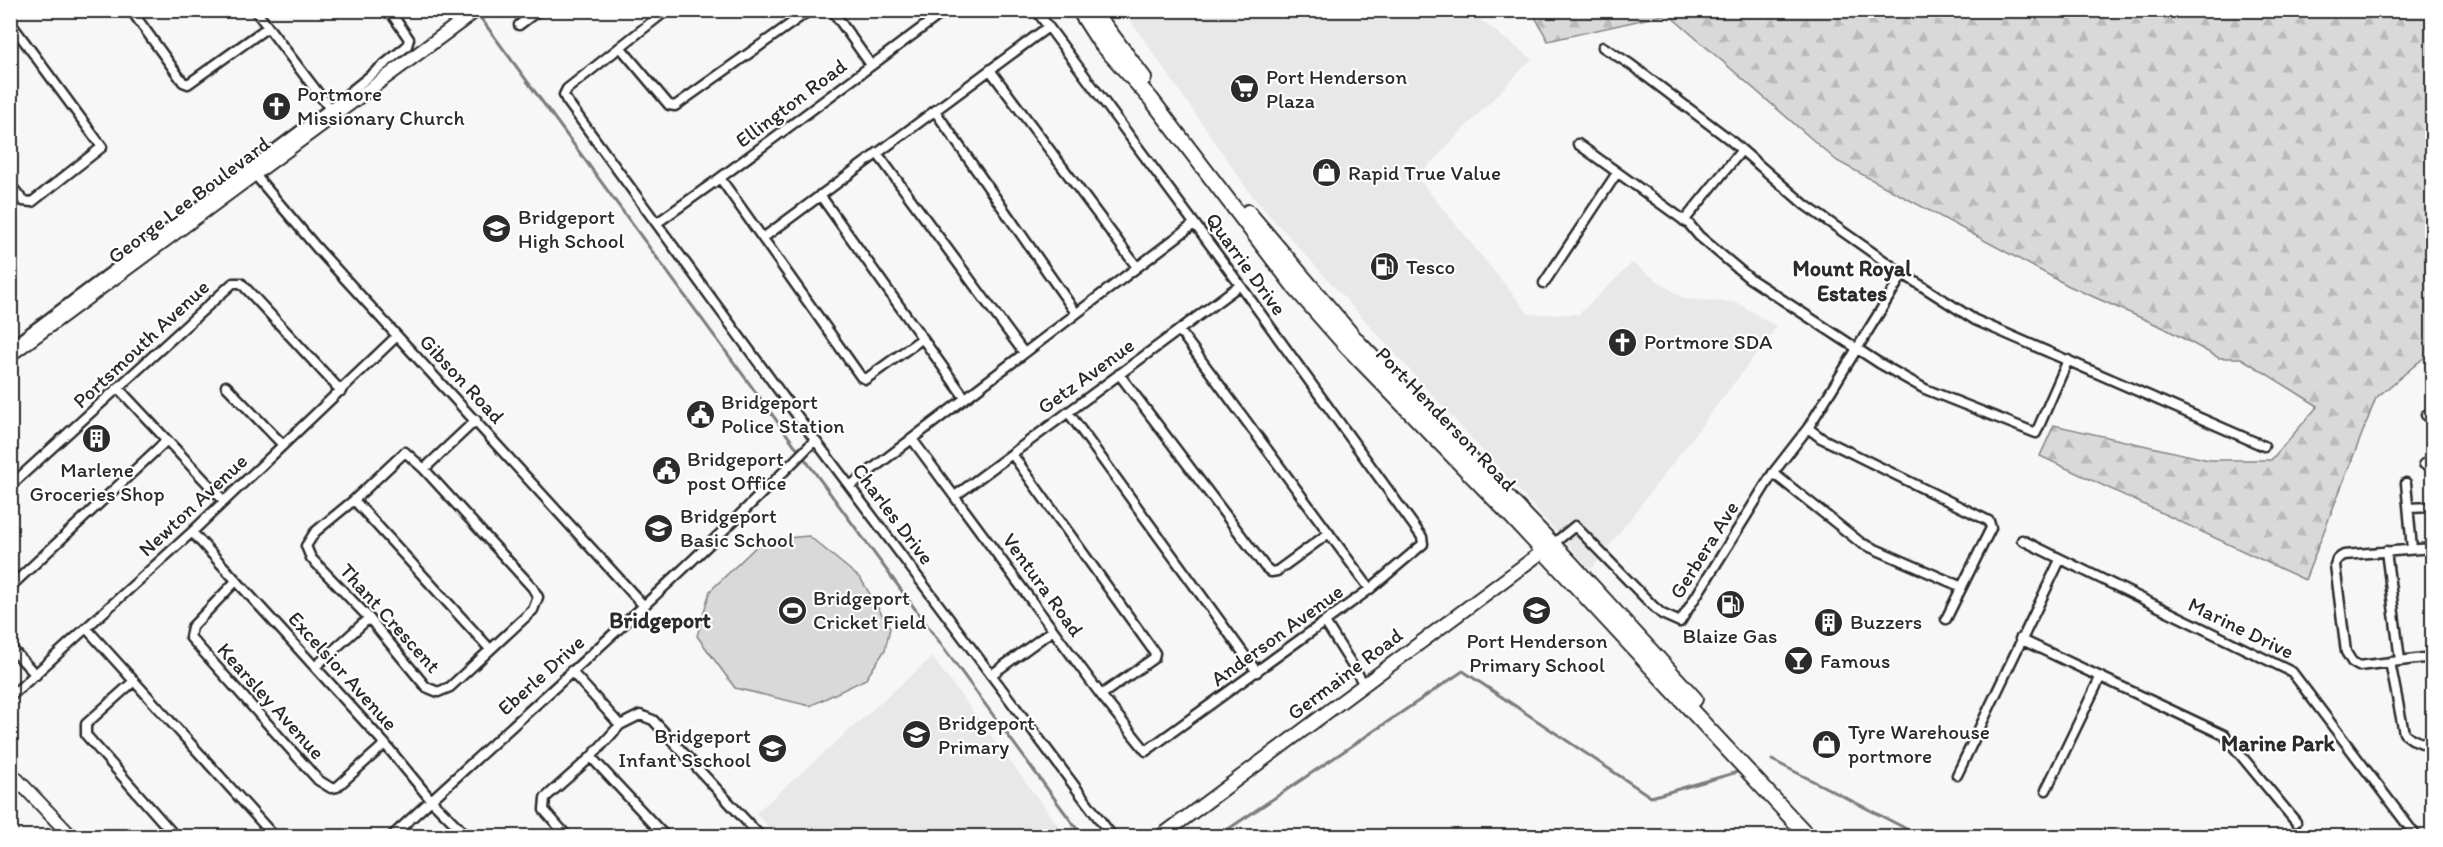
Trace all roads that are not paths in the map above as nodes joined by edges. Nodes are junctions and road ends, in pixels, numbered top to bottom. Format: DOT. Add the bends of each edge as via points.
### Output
graph roads {
  1 [pos="131,10"];
  2 [pos="255,10"];
  3 [pos="388,10"];
  4 [pos="539,10"];
  5 [pos="667,10"];
  6 [pos="810,10"];
  7 [pos="832,10"];
  8 [pos="1036,10"];
  9 [pos="1079,10"];
  10 [pos="1093,10"];
  11 [pos="940,12"];
  12 [pos="472,14"];
  13 [pos="10,22"];
  14 [pos="519,25"];
  15 [pos="268,27"];
  16 [pos="1048,27"];
  17 [pos="1603,47"];
  18 [pos="621,48"];
  19 [pos="872,65"];
  20 [pos="990,70"];
  21 [pos="332,111"];
  22 [pos="935,111"];
  23 [pos="1578,144"];
  24 [pos="1741,151"];
  25 [pos="877,153"];
  26 [pos="1617,173"];
  27 [pos="256,176"];
  28 [pos="720,178"];
  29 [pos="10,184"];
  30 [pos="820,195"];
  31 [pos="1684,221"];
  32 [pos="657,222"];
  33 [pos="1194,224"];
  34 [pos="763,238"];
  35 [pos="1137,267"];
  36 [pos="1903,274"];
  37 [pos="1544,283"];
  38 [pos="1240,285"];
  39 [pos="1076,313"];
  40 [pos="1179,330"];
  41 [pos="397,336"];
  42 [pos="923,339"];
  43 [pos="10,347"];
  44 [pos="1857,348"];
  45 [pos="1024,353"];
  46 [pos="10,355"];
  47 [pos="2068,360"];
  48 [pos="1119,374"];
  49 [pos="226,386"];
  50 [pos="119,389"];
  51 [pos="341,391"];
  52 [pos="965,398"];
  53 [pos="1068,412"];
  54 [pos="476,420"];
  55 [pos="1808,428"];
  56 [pos="912,439"];
  57 [pos="166,440"];
  58 [pos="815,440"];
  59 [pos="283,445"];
  60 [pos="2264,446"];
  61 [pos="1011,454"];
  62 [pos="424,469"];
  63 [pos="1773,473"];
  64 [pos="2406,483"];
  65 [pos="10,486"];
  66 [pos="850,486"];
  67 [pos="955,496"];
  68 [pos="354,500"];
  69 [pos="224,501"];
  70 [pos="2433,507"];
  71 [pos="2409,508"];
  72 [pos="192,532"];
  73 [pos="1329,533"];
  74 [pos="2022,540"];
  75 [pos="1424,541"];
  76 [pos="1548,548"];
  77 [pos="2412,549"];
  78 [pos="2385,551"];
  79 [pos="2432,551"];
  80 [pos="2060,560"];
  81 [pos="236,581"];
  82 [pos="10,587"];
  83 [pos="1962,587"];
  84 [pos="1370,589"];
  85 [pos="644,606"];
  86 [pos="369,618"];
  87 [pos="1946,619"];
  88 [pos="1325,622"];
  89 [pos="87,628"];
  90 [pos="1053,630"];
  91 [pos="2020,639"];
  92 [pos="10,647"];
  93 [pos="490,649"];
  94 [pos="2433,657"];
  95 [pos="2400,660"];
  96 [pos="2390,662"];
  97 [pos="315,667"];
  98 [pos="572,671"];
  99 [pos="1257,672"];
  100 [pos="36,675"];
  101 [pos="991,675"];
  102 [pos="2100,678"];
  103 [pos="134,681"];
  104 [pos="1364,684"];
  105 [pos="1101,695"];
  106 [pos="10,697"];
  107 [pos="620,725"];
  108 [pos="385,744"];
  109 [pos="2433,747"];
  110 [pos="1146,752"];
  111 [pos="591,757"];
  112 [pos="10,772"];
  113 [pos="1957,775"];
  114 [pos="2046,790"];
  115 [pos="431,800"];
  116 [pos="2296,822"];
  117 [pos="71,837"];
  118 [pos="175,837"];
  119 [pos="274,837"];
  120 [pos="392,837"];
  121 [pos="467,837"];
  122 [pos="567,837"];
  123 [pos="665,837"];
  124 [pos="760,837"];
  125 [pos="1112,837"];
  126 [pos="1161,837"];
  127 [pos="1808,837"];
  128 [pos="1820,837"];
  129 [pos="2415,837"];
  1 -- 15 [label="street" via="188,84"];
  2 -- 15 [label="street"];
  3 -- 21 [label="street" via="409,43"];
  4 -- 14 [label="street"];
  5 -- 18 [label="street"];
  6 -- 18 [label="street" via="675,106 669,105"];
  7 -- 19 [label="street"];
  8 -- 16 [label="street, Quarrie Drive"];
  9 -- 76 [label="main road, Port Henderson Road" via="1301,294 1348,348 1509,514"];
  10 -- 76 [label="main road, Port Henderson Road" via="1241,204 1311,288"];
  11 -- 19 [label="street, Ellington Road"];
  12 -- 21 [label="main road, George Lee Boulevard"];
  13 -- 29 [label="street" via="102,147 32,202 23,201"];
  15 -- 21 [label="street"];
  16 -- 20 [label="street"];
  16 -- 33 [label="street, Quarrie Drive"];
  17 -- 24 [label="street"];
  18 -- 32 [label="street, Charles Drive" via="564,95"];
  19 -- 28 [label="street, Ellington Road"];
  20 -- 22 [label="street"];
  20 -- 35 [label="street"];
  21 -- 27 [label="main road, George Lee Boulevard"];
  21 -- 43 [label="street"];
  22 -- 25 [label="street"];
  22 -- 39 [label="street"];
  23 -- 26 [label="street"];
  24 -- 31 [label="street"];
  24 -- 36 [label="street" via="1805,205"];
  25 -- 30 [label="street"];
  25 -- 45 [label="street"];
  26 -- 31 [label="street"];
  26 -- 37 [label="street"];
  27 -- 41 [label="street, Gibson Road"];
  27 -- 46 [label="main road, George Lee Boulevard"];
  28 -- 32 [label="street, Ellington Road"];
  28 -- 34 [label="street"];
  30 -- 34 [label="street"];
  30 -- 42 [label="street"];
  31 -- 44 [label="street" via="1749,278"];
  32 -- 58 [label="street, Charles Drive"];
  33 -- 35 [label="street"];
  33 -- 38 [label="street, Quarrie Drive"];
  34 -- 42 [label="street" via="864,379"];
  35 -- 39 [label="street"];
  36 -- 44 [label="street, Gerbera Ave"];
  36 -- 47 [label="street" via="1975,320"];
  38 -- 40 [label="street, Getz Avenue"];
  38 -- 75 [label="street, Quarrie Drive"];
  39 -- 45 [label="street"];
  40 -- 48 [label="street, Getz Avenue"];
  40 -- 73 [label="street"];
  41 -- 51 [label="street, Newton Avenue"];
  41 -- 54 [label="street, Gibson Road"];
  42 -- 52 [label="street"];
  44 -- 47 [label="street" via="1925,389 2034,433 2038,432"];
  44 -- 55 [label="street, Gerbera Ave"];
  45 -- 52 [label="street"];
  47 -- 60 [label="street"];
  48 -- 53 [label="street, Getz Avenue"];
  48 -- 73 [label="street" via="1271,572"];
  49 -- 59 [label="street"];
  50 -- 51 [label="street, Portsmouth Avenue" via="237,282"];
  50 -- 57 [label="street"];
  50 -- 65 [label="street, Portsmouth Avenue"];
  51 -- 59 [label="street, Newton Avenue"];
  52 -- 56 [label="street"];
  53 -- 61 [label="street, Getz Avenue"];
  53 -- 99 [label="street"];
  54 -- 62 [label="street"];
  54 -- 85 [label="street, Gibson Road"];
  55 -- 63 [label="street, Gerbera Ave"];
  55 -- 83 [label="street" via="1989,521"];
  56 -- 66 [label="street"];
  56 -- 67 [label="street, Ventura Road"];
  57 -- 69 [label="street"];
  57 -- 82 [label="street"];
  58 -- 66 [label="street, Charles Drive"];
  58 -- 85 [label="street, Eberle Drive"];
  59 -- 69 [label="street, Newton Avenue"];
  61 -- 67 [label="street, Getz Avenue"];
  61 -- 105 [label="street" via="1155,653 1154,658"];
  62 -- 68 [label="street, Thant Crescent" via="408,453 401,454"];
  62 -- 93 [label="street, Thant Crescent" via="538,597 533,610"];
  63 -- 76 [label="street, Gerbera Ave" via="1680,622 1653,606 1575,525"];
  63 -- 83 [label="street" via="1861,543"];
  64 -- 71 [label="street"];
  66 -- 101 [label="street, Charles Drive"];
  67 -- 90 [label="street, Ventura Road"];
  68 -- 86 [label="street, Thant Crescent" via="315,532 306,546 311,558"];
  68 -- 93 [label="street"];
  69 -- 72 [label="street, Newton Avenue"];
  70 -- 71 [label="street"];
  71 -- 77 [label="street"];
  72 -- 81 [label="street, Excelsior Avenue"];
  72 -- 89 [label="street, Newton Avenue"];
  73 -- 84 [label="street"];
  74 -- 80 [label="street, Marine Drive"];
  75 -- 84 [label="street, Anderson Avenue"];
  76 -- 104 [label="main road, Germaine Road"];
  76 -- 127 [label="main road, Port Henderson Road"];
  76 -- 128 [label="main road, Port Henderson Road"];
  77 -- 78 [label="street"];
  77 -- 79 [label="street"];
  78 -- 95 [label="street"];
  78 -- 96 [label="street" via="2344,555 2335,565 2346,652 2359,666"];
  80 -- 91 [label="street"];
  80 -- 129 [label="street, Marine Drive" via="2292,672"];
  81 -- 97 [label="street, Excelsior Avenue"];
  81 -- 108 [label="street, Kearsley Avenue" via="192,627 190,637 318,780 331,788 337,787"];
  83 -- 87 [label="street"];
  84 -- 88 [label="street, Anderson Avenue"];
  85 -- 98 [label="street, Eberle Drive"];
  86 -- 93 [label="street, Thant Crescent" via="426,687 438,692 450,687"];
  86 -- 97 [label="street"];
  88 -- 99 [label="street, Anderson Avenue"];
  88 -- 104 [label="street"];
  89 -- 100 [label="street, Newton Avenue"];
  89 -- 103 [label="street"];
  90 -- 101 [label="street"];
  90 -- 105 [label="street, Ventura Road"];
  91 -- 102 [label="street"];
  91 -- 113 [label="street"];
  92 -- 100 [label="street"];
  94 -- 95 [label="street"];
  95 -- 96 [label="street"];
  96 -- 109 [label="street" via="2404,733"];
  97 -- 108 [label="street, Excelsior Avenue"];
  98 -- 107 [label="street"];
  98 -- 115 [label="street, Eberle Drive"];
  99 -- 110 [label="street, Anderson Avenue"];
  100 -- 106 [label="street, Newton Avenue"];
  101 -- 125 [label="street, Charles Drive"];
  102 -- 114 [label="street"];
  102 -- 116 [label="street" via="2224,735"];
  103 -- 118 [label="street" via="86,724 86,735"];
  103 -- 119 [label="street"];
  104 -- 126 [label="main road, Germaine Road"];
  105 -- 110 [label="street, Ventura Road"];
  107 -- 111 [label="street"];
  107 -- 124 [label="street" via="644,715 653,720"];
  108 -- 115 [label="street, Excelsior Avenue"];
  111 -- 122 [label="street" via="543,804"];
  111 -- 123 [label="street"];
  112 -- 117 [label="main road"];
  115 -- 120 [label="street, Eberle Drive"];
  115 -- 121 [label="street, Excelsior Avenue"];
}
